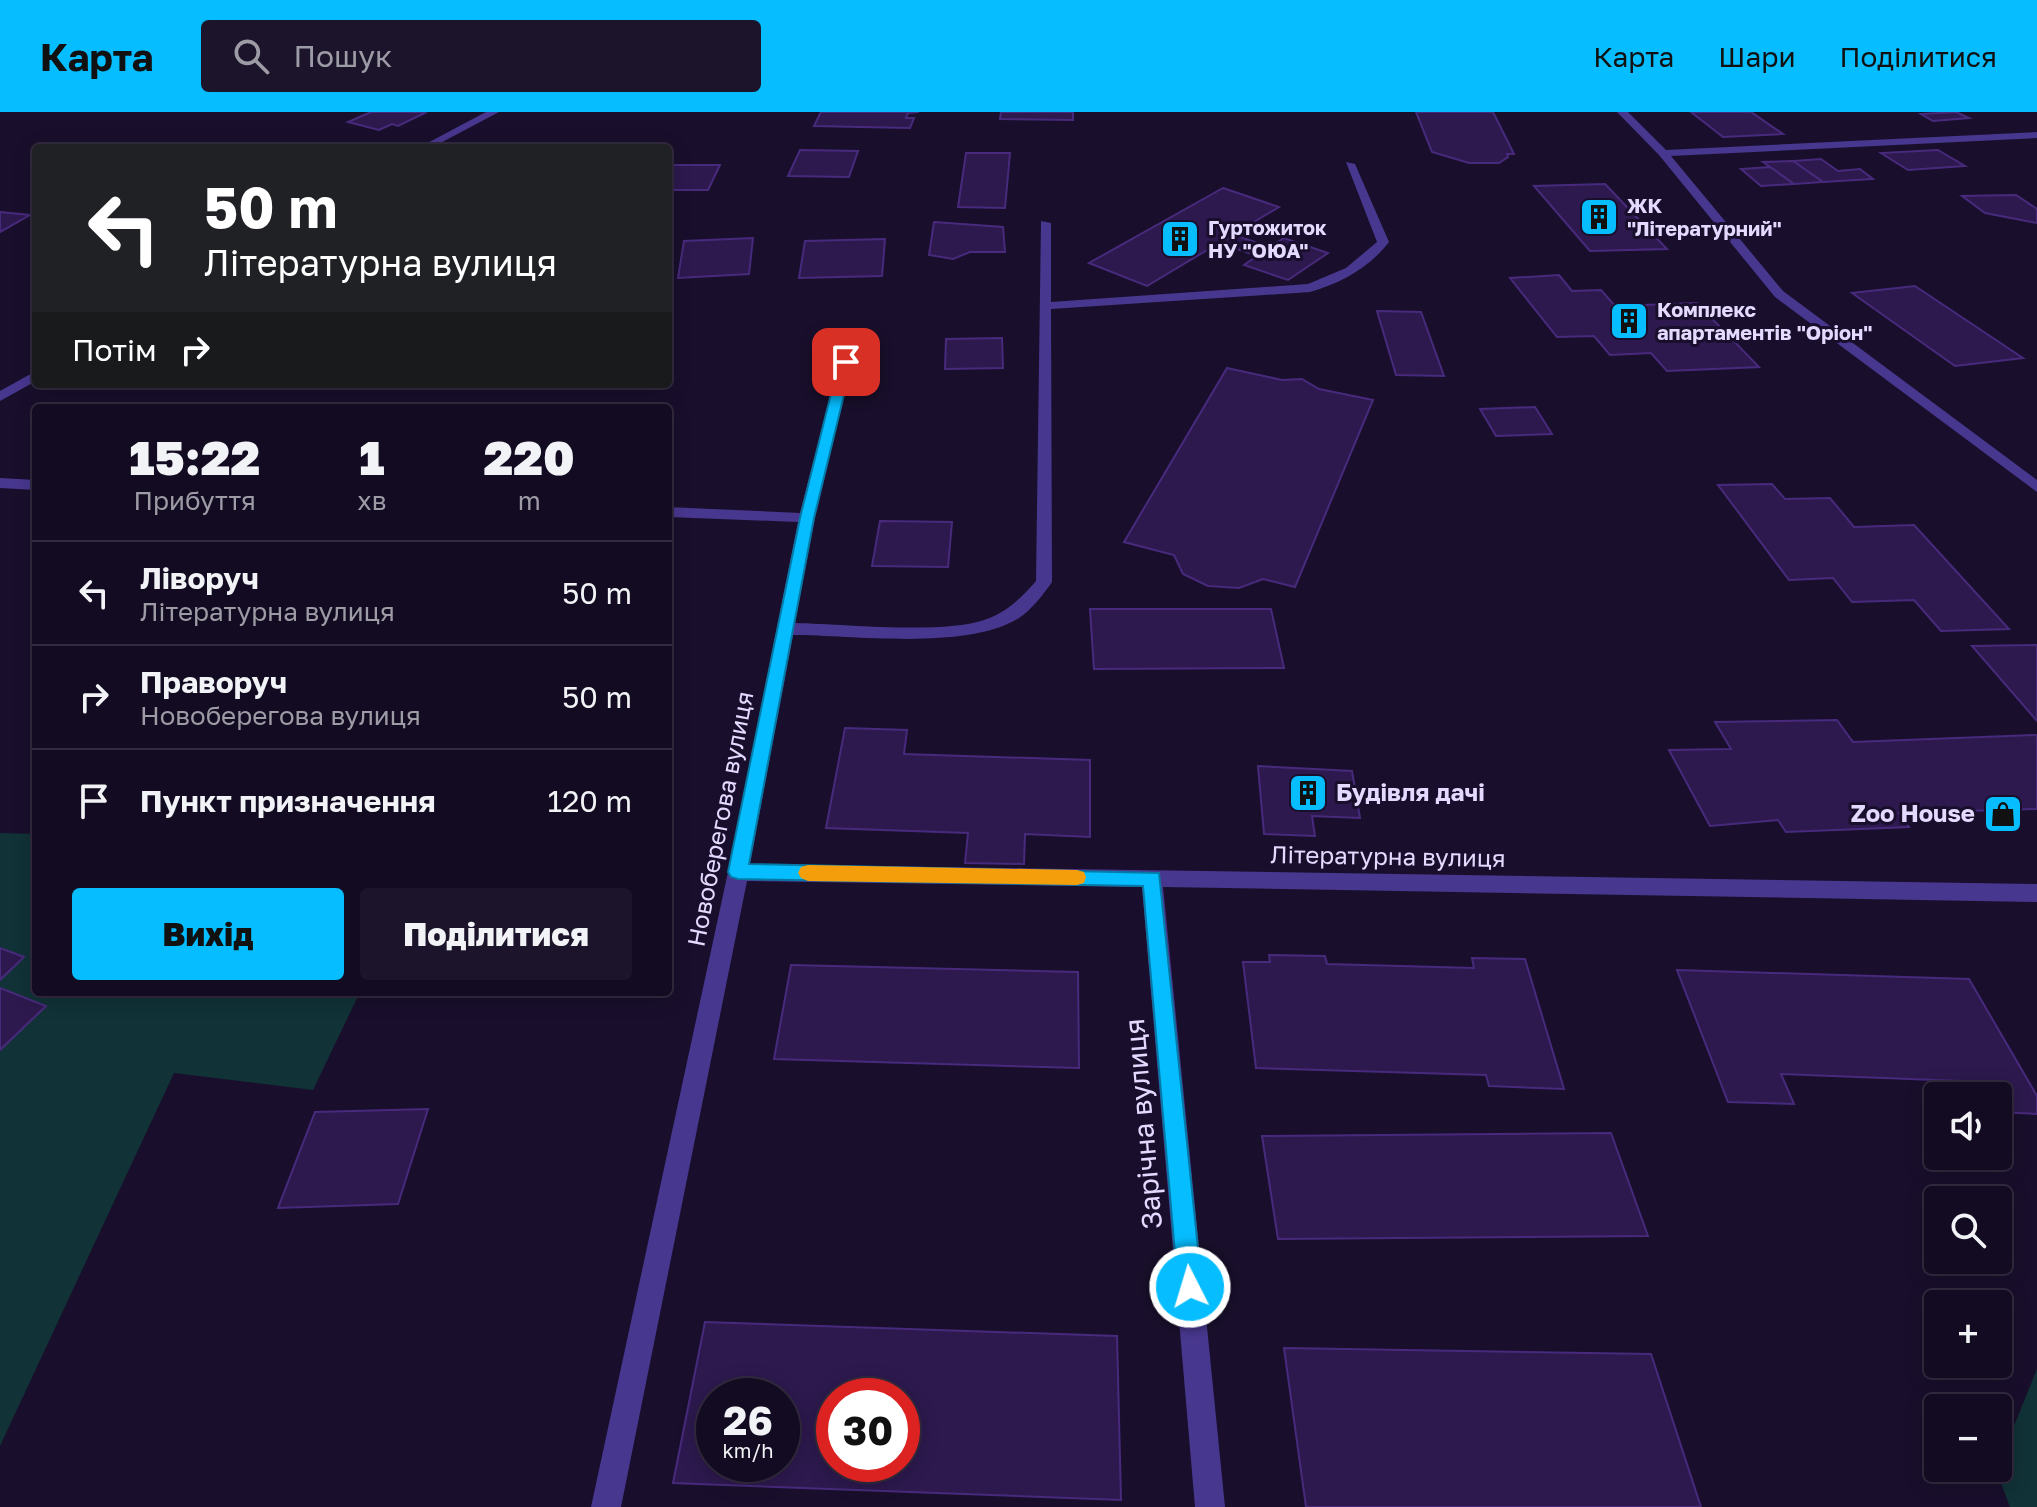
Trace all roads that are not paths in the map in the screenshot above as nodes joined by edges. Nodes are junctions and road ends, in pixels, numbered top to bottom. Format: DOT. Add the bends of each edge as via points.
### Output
graph roads {
  1 [pos="494,112"];
  2 [pos="1622,112"];
  3 [pos="2037,135"];
  4 [pos="431,144"];
  5 [pos="1663,153"];
  6 [pos="1350,164"];
  7 [pos="1045,223"];
  8 [pos="1044,306"];
  9 [pos="853,331"];
  10 [pos="32,377"];
  11 [pos="0,397"];
  12 [pos="0,483"];
  13 [pos="32,485"];
  14 [pos="2037,487"];
  15 [pos="672,512"];
  16 [pos="807,518"];
  17 [pos="785,629"];
  18 [pos="738,872"];
  19 [pos="1152,879"];
  20 [pos="2037,893"];
  21 [pos="606,1507"];
  22 [pos="1210,1507"];
  1 -- 4 [label="street"];
  2 -- 5 [label="street"];
  3 -- 5 [label="street"];
  5 -- 14 [label="street" via="1779,294"];
  6 -- 8 [label="street" via="1383,242 1369,260 1344,275 1310,288"];
  7 -- 8 [label="street"];
  8 -- 17 [label="street" via="1044,582 1031,600 985,627 955,632"];
  9 -- 16 [label="street, Новоберегова вулиця"];
  10 -- 11 [label="street"];
  12 -- 13 [label="street"];
  15 -- 16 [label="street"];
  16 -- 17 [label="street, Новоберегова вулиця"];
  17 -- 18 [label="street, Новоберегова вулиця"];
  18 -- 19 [label="street, Літературна вулиця"];
  18 -- 21 [label="street, Новоберегова вулиця"];
  19 -- 20 [label="street, Літературна вулиця"];
  19 -- 22 [label="street, Зарічна вулиця"];
}
